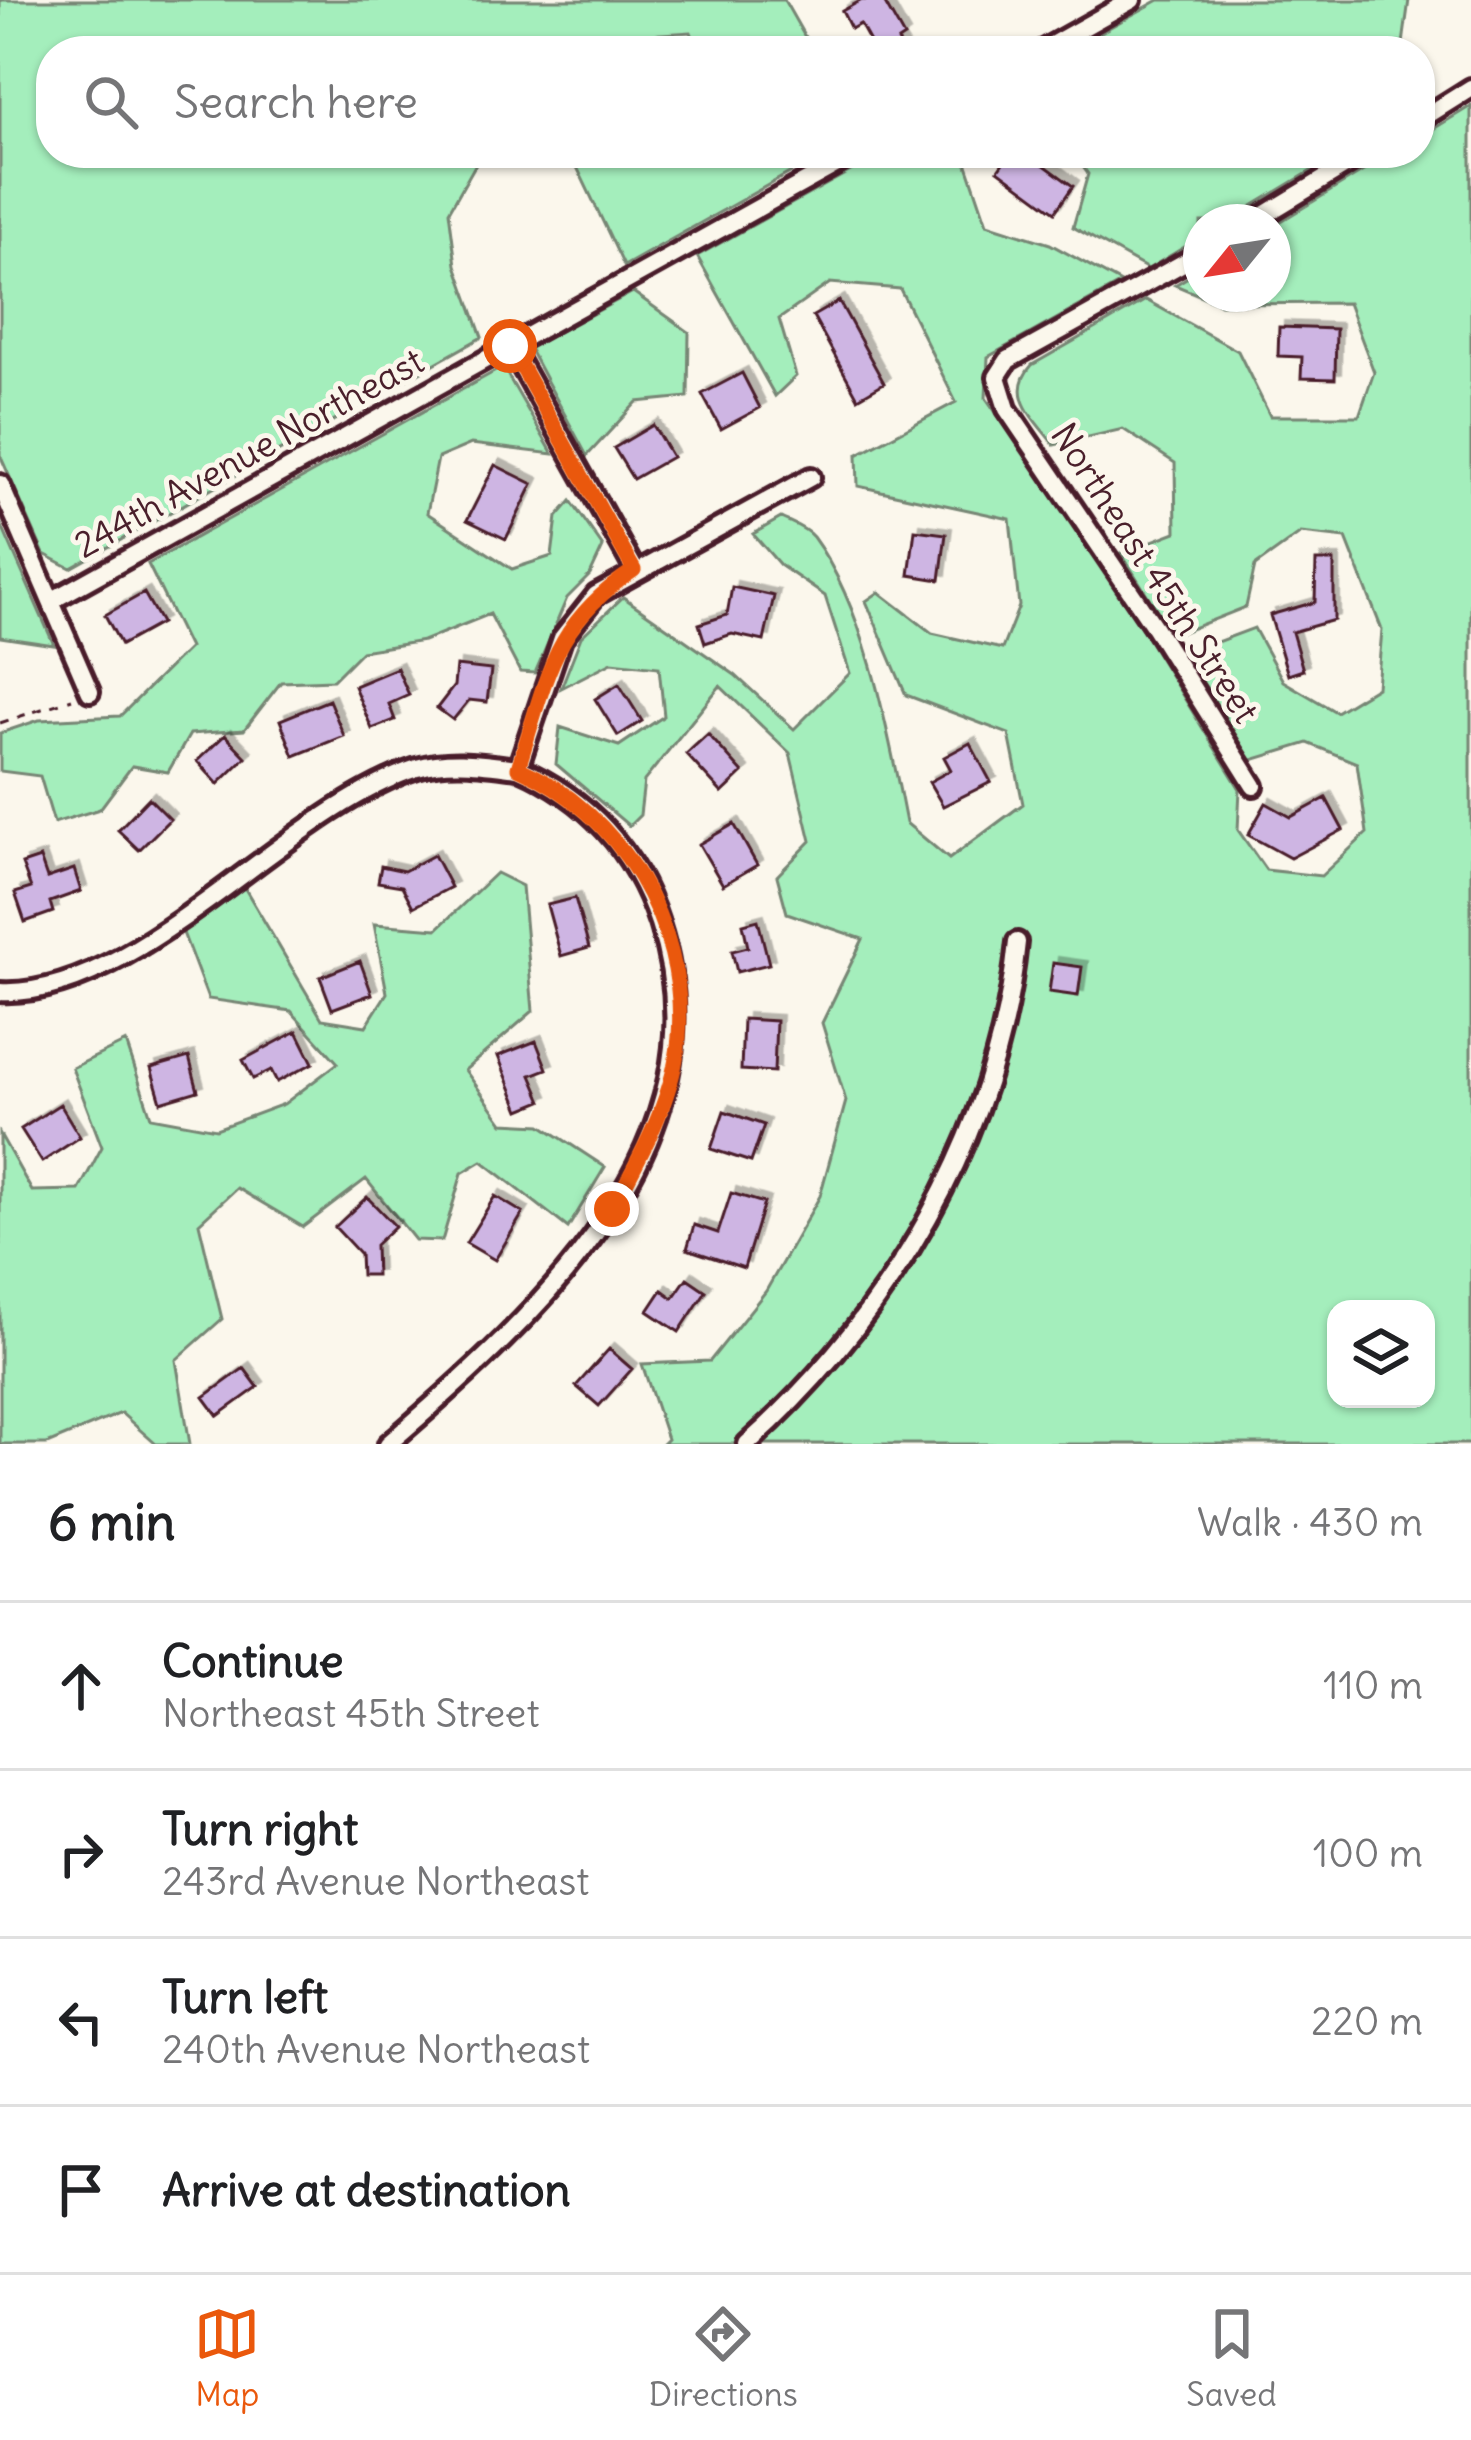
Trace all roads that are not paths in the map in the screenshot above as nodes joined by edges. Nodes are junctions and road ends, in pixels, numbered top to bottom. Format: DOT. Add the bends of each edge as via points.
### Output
graph roads {
  1 [pos="1132,0"];
  2 [pos="1068,36"];
  3 [pos="1471,88"];
  4 [pos="1435,111"];
  5 [pos="830,168"];
  6 [pos="1342,168"];
  7 [pos="1282,204"];
  8 [pos="1183,263"];
  9 [pos="510,346"];
  10 [pos="811,477"];
  11 [pos="0,484"];
  12 [pos="634,570"];
  13 [pos="51,601"];
  14 [pos="90,692"];
  15 [pos="518,768"];
  16 [pos="1254,786"];
  17 [pos="1018,942"];
  18 [pos="0,992"];
  19 [pos="388,1444"];
  20 [pos="747,1444"];
  1 -- 2 [label="street"];
  3 -- 4 [label="street"];
  5 -- 9 [label="street, 244th Avenue Northeast"];
  6 -- 7 [label="street"];
  8 -- 16 [label="street, Northeast 45th Street" via="1002,364 1000,395"];
  9 -- 12 [label="street"];
  9 -- 13 [label="street, 244th Avenue Northeast"];
  10 -- 12 [label="street"];
  11 -- 13 [label="street"];
  12 -- 15 [label="street" via="596,595 562,638"];
  13 -- 14 [label="street"];
  15 -- 18 [label="street" via="452,761 388,779 100,970 40,990"];
  15 -- 19 [label="street" via="584,804 638,873 667,947 677,1002 675,1058 649,1140 612,1209 501,1344"];
  17 -- 20 [label="street" via="1000,1058 930,1215 874,1308"];
}
